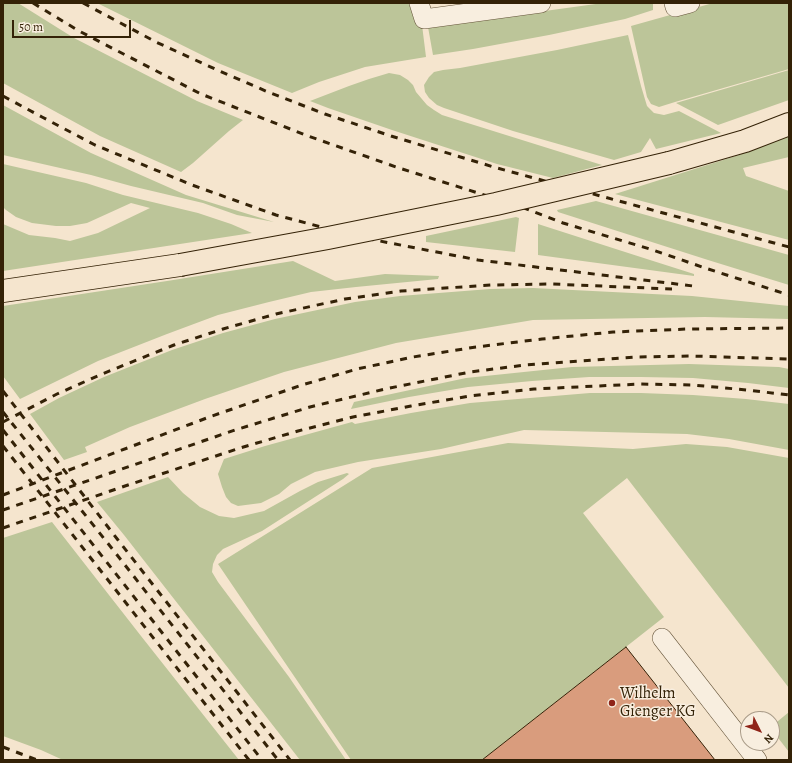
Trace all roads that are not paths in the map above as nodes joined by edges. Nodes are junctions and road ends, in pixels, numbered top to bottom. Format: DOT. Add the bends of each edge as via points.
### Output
graph roads {
  1 [pos="541,3"];
  2 [pos="422,11"];
  3 [pos="789,124"];
  4 [pos="5,291"];
  5 [pos="662,638"];
  6 [pos="757,760"];
  1 -- 2 [label="street"];
  3 -- 4 [label="main road, bridge" via="745,141 669,163 496,204 180,265"];
  5 -- 6 [label="street"];
}
